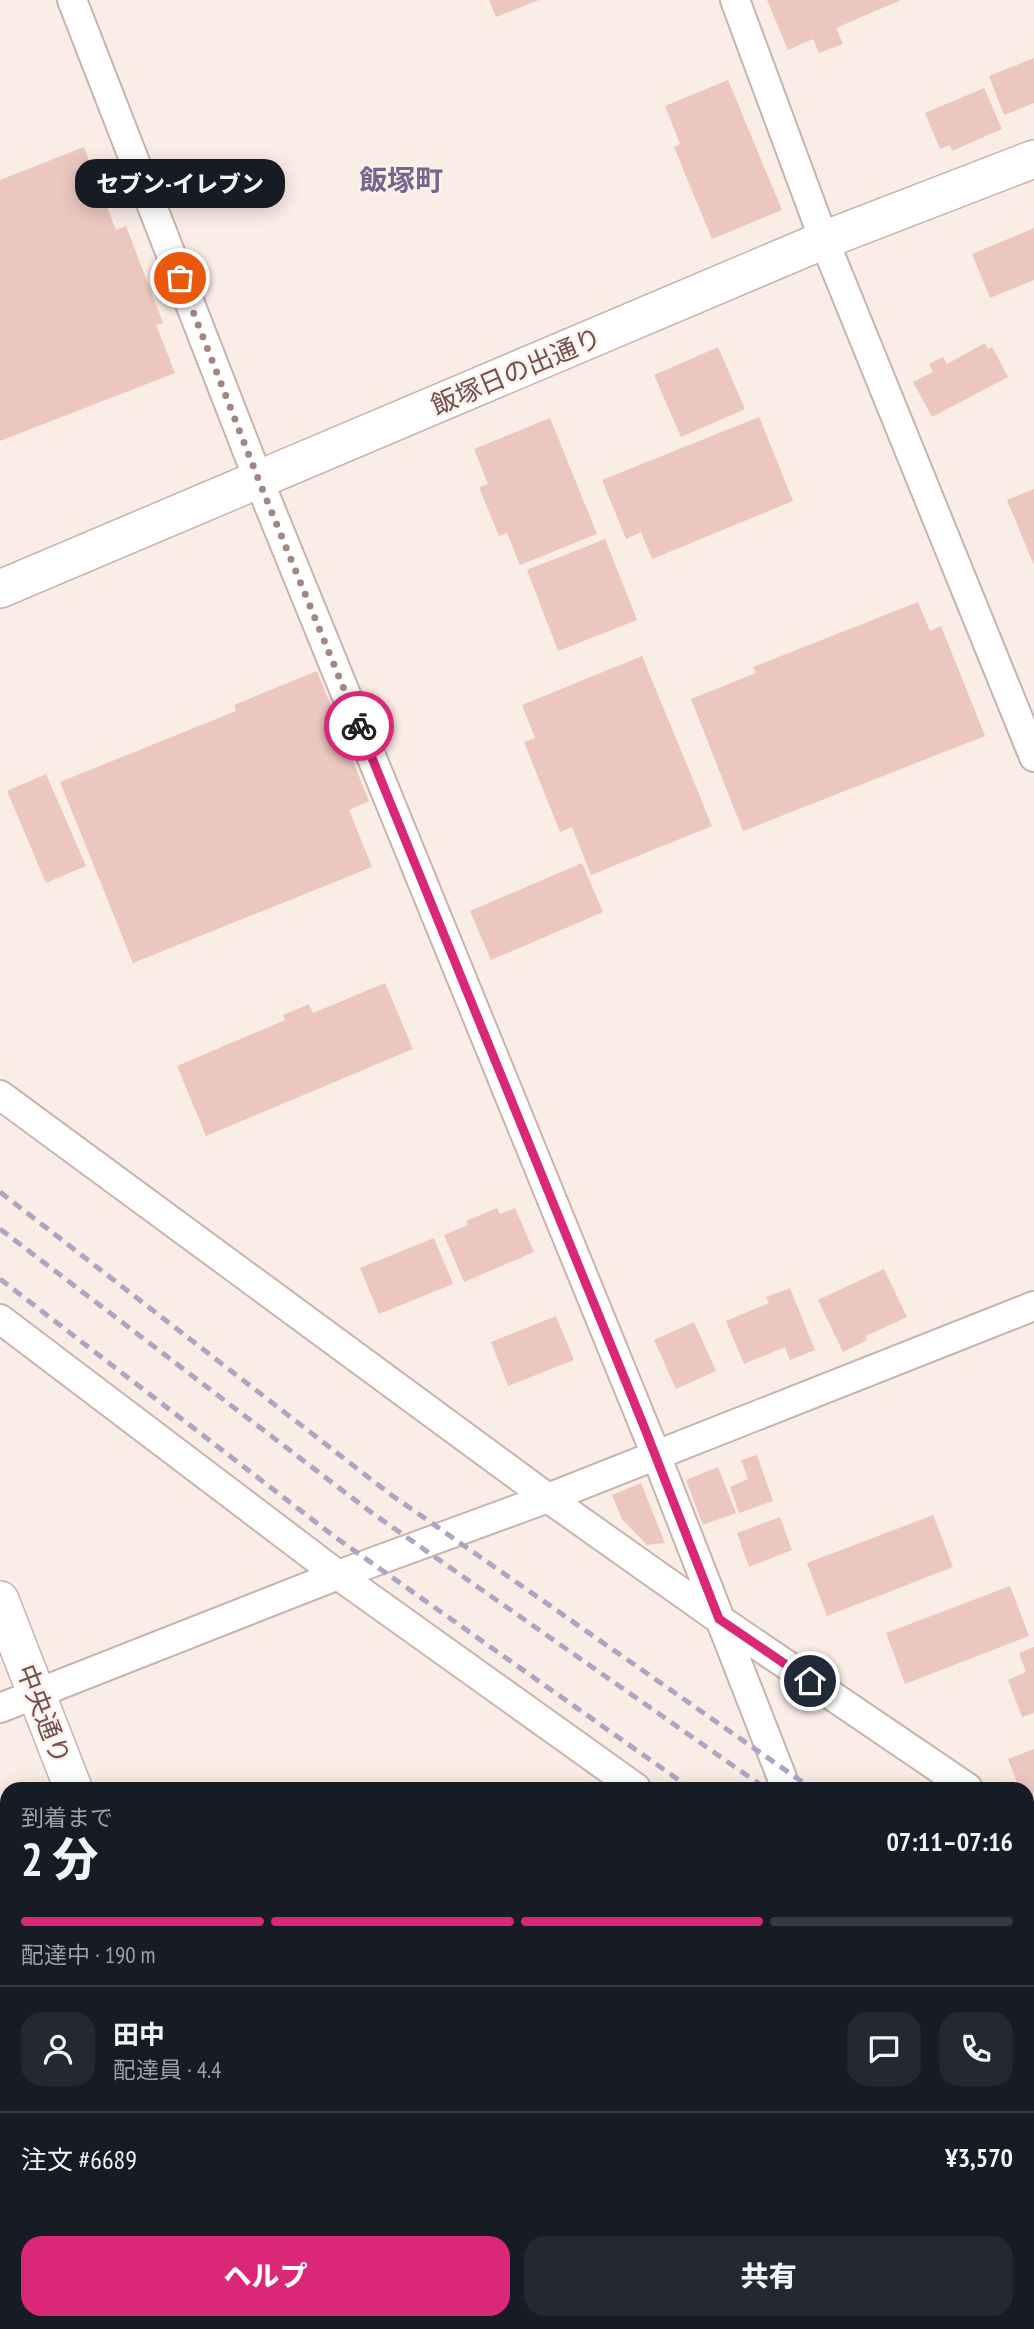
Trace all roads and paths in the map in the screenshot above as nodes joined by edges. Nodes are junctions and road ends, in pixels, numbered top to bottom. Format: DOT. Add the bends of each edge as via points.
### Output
graph roads {
  1 [pos="72,0"];
  2 [pos="735,0"];
  3 [pos="1034,159"];
  4 [pos="824,240"];
  5 [pos="259,481"];
  6 [pos="0,589"];
  7 [pos="1034,757"];
  8 [pos="0,1095"];
  9 [pos="1034,1306"];
  10 [pos="0,1319"];
  11 [pos="656,1455"];
  12 [pos="548,1497"];
  13 [pos="338,1575"];
  14 [pos="0,1600"];
  15 [pos="719,1619"];
  16 [pos="36,1693"];
  17 [pos="0,1708"];
  18 [pos="71,1782"];
  19 [pos="628,1782"];
  20 [pos="784,1782"];
  21 [pos="959,1782"];
  1 -- 5 [label="street"];
  2 -- 4 [label="street"];
  3 -- 4 [label="street, 飯塚日の出通り"];
  4 -- 5 [label="street, 飯塚日の出通り"];
  4 -- 7 [label="street"];
  5 -- 6 [label="street, 飯塚日の出通り"];
  5 -- 11 [label="street"];
  8 -- 12 [label="street"];
  9 -- 11 [label="street"];
  10 -- 13 [label="street"];
  11 -- 12 [label="street"];
  11 -- 15 [label="street"];
  12 -- 13 [label="street"];
  12 -- 15 [label="street"];
  13 -- 16 [label="street"];
  13 -- 19 [label="street"];
  14 -- 16 [label="street, 中央通り"];
  15 -- 20 [label="street"];
  15 -- 21 [label="street"];
  16 -- 17 [label="street"];
  16 -- 18 [label="street, 中央通り"];
}
